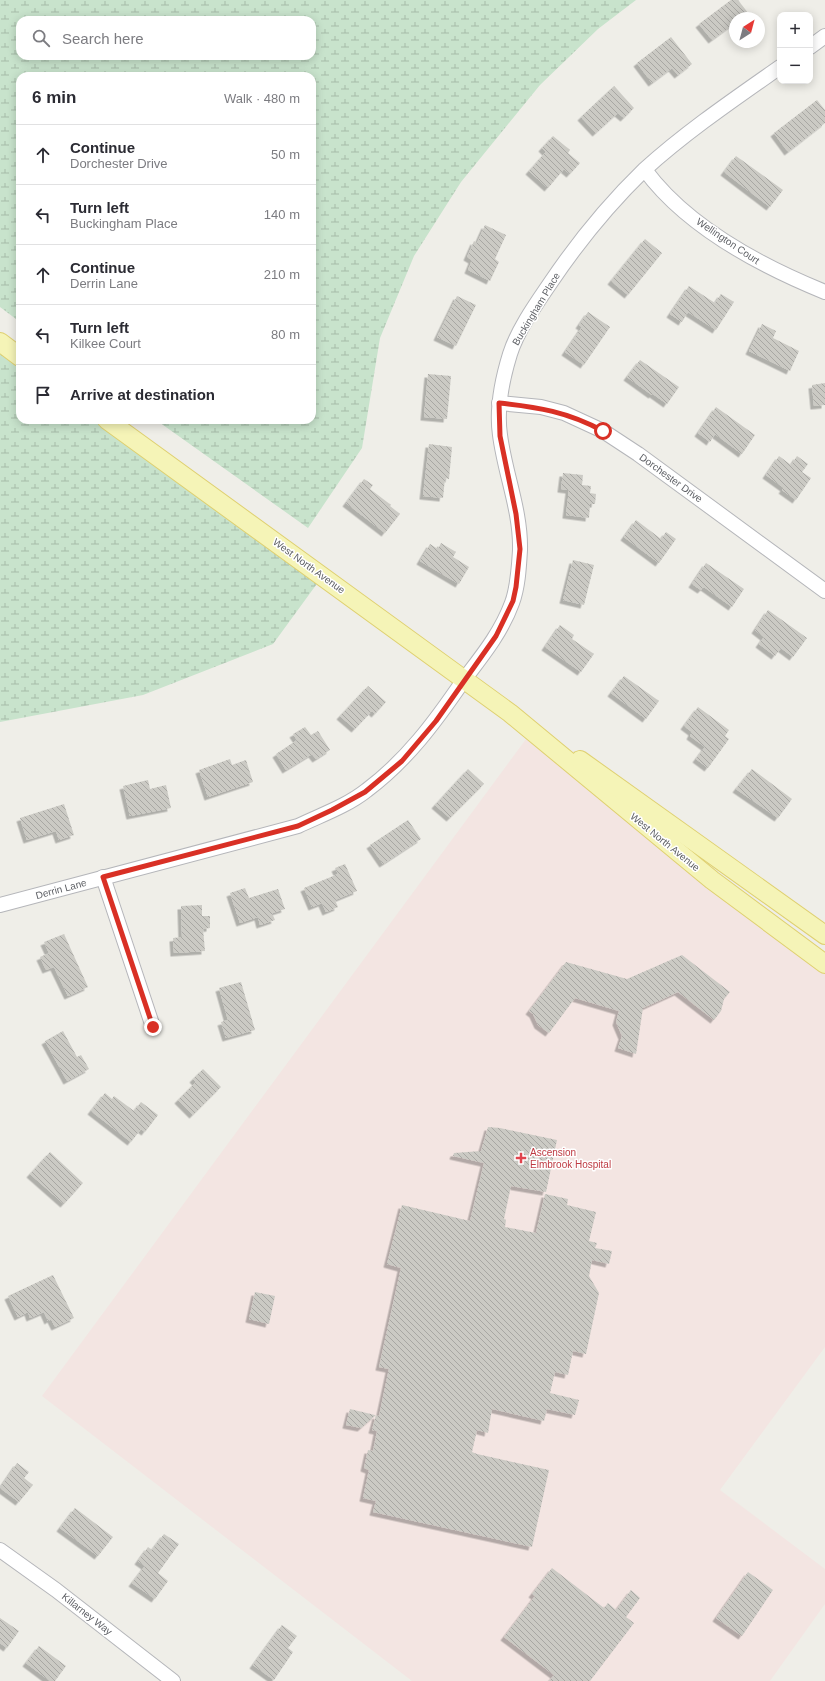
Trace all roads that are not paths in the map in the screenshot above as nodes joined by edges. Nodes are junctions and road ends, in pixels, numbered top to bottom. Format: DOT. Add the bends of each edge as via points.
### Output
graph roads {
  1 [pos="825,36"];
  2 [pos="813,45"];
  3 [pos="777,69"];
  4 [pos="645,170"];
  5 [pos="825,292"];
  6 [pos="0,342"];
  7 [pos="16,354"];
  8 [pos="499,403"];
  9 [pos="113,424"];
  10 [pos="825,591"];
  11 [pos="465,680"];
  12 [pos="510,713"];
  13 [pos="103,877"];
  14 [pos="0,906"];
  15 [pos="825,935"];
  16 [pos="825,964"];
  17 [pos="153,1027"];
  18 [pos="0,1550"];
  19 [pos="173,1681"];
  1 -- 2 [label="street"];
  3 -- 4 [label="street, Buckingham Place" via="684,136"];
  4 -- 5 [label="street, Wellington Court" via="676,204 738,249 802,283"];
  4 -- 8 [label="street, Buckingham Place" via="587,232 540,298 510,352"];
  6 -- 7 [label="main road"];
  8 -- 10 [label="street, Dorchester Drive" via="541,407 564,413 603,431"];
  8 -- 11 [label="street, Buckingham Place" via="500,436 516,514 520,549 516,587 513,601 496,636"];
  9 -- 11 [label="main road, West North Avenue"];
  11 -- 12 [label="main road, West North Avenue"];
  11 -- 13 [label="street, Derrin Lane" via="436,721 402,761 365,792 332,810 298,826"];
  12 -- 15 [label="main road, West North Avenue" via="608,778"];
  12 -- 16 [label="main road, West North Avenue" via="712,880"];
  13 -- 14 [label="street, Derrin Lane"];
  13 -- 17 [label="street"];
  18 -- 19 [label="street, Killarney Way"];
}
